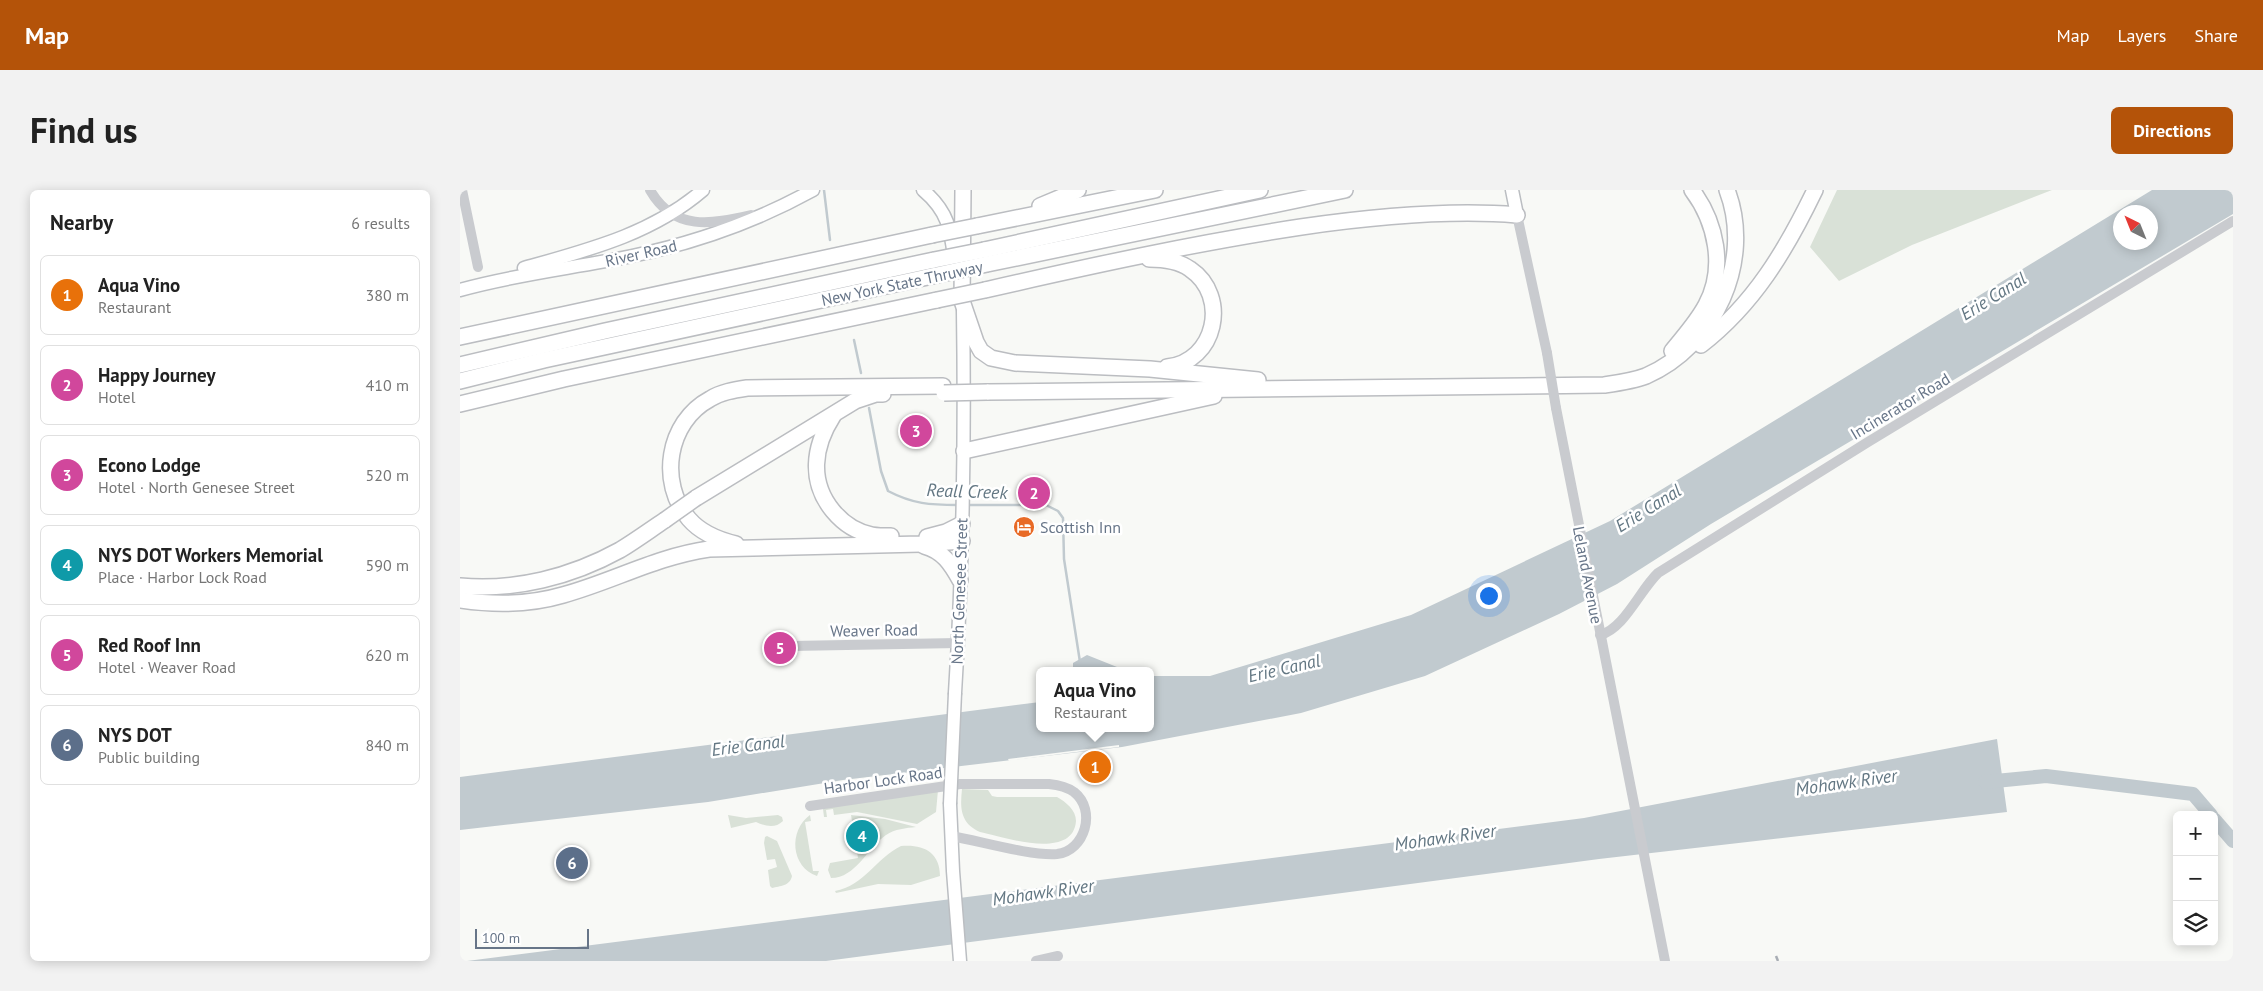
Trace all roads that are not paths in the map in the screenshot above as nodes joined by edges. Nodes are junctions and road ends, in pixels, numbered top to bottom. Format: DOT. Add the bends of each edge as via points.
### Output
graph roads {
  1 [pos="462,190"];
  2 [pos="650,190"];
  3 [pos="703,190"];
  4 [pos="813,190"];
  5 [pos="923,190"];
  6 [pos="963,190"];
  7 [pos="1078,190"];
  8 [pos="1155,190"];
  9 [pos="1260,190"];
  10 [pos="1345,190"];
  11 [pos="1512,190"];
  12 [pos="1692,190"];
  13 [pos="1721,190"];
  14 [pos="1727,190"];
  15 [pos="1815,190"];
  16 [pos="770,212"];
  17 [pos="672,213"];
  18 [pos="1517,216"];
  19 [pos="2233,220"];
  20 [pos="997,222"];
  21 [pos="985,257"];
  22 [pos="1133,258"];
  23 [pos="478,266"];
  24 [pos="936,268"];
  25 [pos="476,285"];
  26 [pos="460,290"];
  27 [pos="962,308"];
  28 [pos="460,337"];
  29 [pos="1672,351"];
  30 [pos="460,365"];
  31 [pos="1663,366"];
  32 [pos="1150,369"];
  33 [pos="460,381"];
  34 [pos="1277,382"];
  35 [pos="1258,388"];
  36 [pos="944,389"];
  37 [pos="985,389"];
  38 [pos="460,404"];
  39 [pos="834,414"];
  40 [pos="964,451"];
  41 [pos="962,519"];
  42 [pos="962,542"];
  43 [pos="921,544"];
  44 [pos="757,549"];
  45 [pos="960,580"];
  46 [pos="460,586"];
  47 [pos="460,600"];
  48 [pos="1600,635"];
  49 [pos="958,643"];
  50 [pos="792,646"];
  51 [pos="810,806"];
  52 [pos="951,836"];
  53 [pos="1058,956"];
  54 [pos="960,959"];
  55 [pos="1036,961"];
  56 [pos="1665,961"];
  1 -- 23 [label="street"];
  2 -- 17 [label="street"];
  3 -- 17 [label="main road"];
  4 -- 16 [label="main road, River Road"];
  5 -- 27 [label="main road" via="948,220"];
  6 -- 27 [label="highway, North Genesee Street"];
  7 -- 20 [label="highway"];
  8 -- 20 [label="highway"];
  9 -- 21 [label="highway, New York State Thruway"];
  10 -- 21 [label="highway, New York State Thruway"];
  11 -- 18 [label="main road, Leland Avenue"];
  12 -- 29 [label="highway" via="1711,224 1716,268 1708,303"];
  13 -- 29 [label="highway" via="1730,236 1723,281 1706,318"];
  14 -- 31 [label="highway" via="1735,222 1736,246 1725,293 1703,332"];
  15 -- 31 [label="highway" via="1783,253 1744,305 1703,344"];
  16 -- 17 [label="street" via="704,223 684,220"];
  16 -- 25 [label="main road, River Road" via="676,246"];
  17 -- 25 [label="main road" via="620,240"];
  18 -- 22 [label="highway" via="1410,216 1331,223 1235,237"];
  18 -- 48 [label="street, Leland Avenue, bridge" via="1547,353"];
  19 -- 48 [label="street, Incinerator Road" via="1658,573 1610,633"];
  20 -- 28 [label="highway, bridge"];
  21 -- 24 [label="highway, New York State Thruway, bridge"];
  22 -- 32 [label="highway" via="1161,259 1190,268 1209,290 1214,303 1211,333 1196,354 1176,366"];
  22 -- 38 [label="highway, bridge"];
  24 -- 30 [label="highway, New York State Thruway" via="614,329"];
  24 -- 33 [label="highway, New York State Thruway"];
  25 -- 26 [label="main road, River Road"];
  27 -- 32 [label="highway" via="981,351 991,358 1016,364"];
  27 -- 40 [label="main road, North Genesee Street"];
  29 -- 34 [label="highway" via="1628,371 1604,375"];
  31 -- 35 [label="highway" via="1646,376 1604,385"];
  32 -- 34 [label="highway"];
  34 -- 37 [label="highway"];
  35 -- 37 [label="highway"];
  35 -- 40 [label="highway"];
  36 -- 37 [label="highway, bridge"];
  36 -- 39 [label="highway" via="876,394 855,401"];
  36 -- 44 [label="highway" via="747,388 711,398 699,406 678,432 672,451 670,473 678,503 689,519 714,537"];
  39 -- 41 [label="highway" via="820,441 816,472 823,498 840,519 854,529 872,535 910,537 946,532"];
  39 -- 46 [label="highway, bridge" via="594,564 528,583"];
  40 -- 41 [label="main road, North Genesee Street"];
  41 -- 42 [label="main road, North Genesee Street"];
  42 -- 43 [label="highway"];
  42 -- 45 [label="main road, North Genesee Street"];
  43 -- 44 [label="highway"];
  43 -- 45 [label="highway" via="944,556"];
  44 -- 47 [label="highway" via="682,553 562,596 536,601 483,603"];
  45 -- 49 [label="main road, North Genesee Street"];
  48 -- 56 [label="street, Leland Avenue"];
  49 -- 50 [label="street, Weaver Road"];
  49 -- 52 [label="main road, North Genesee Street, bridge"];
  51 -- 52 [label="street, Harbor Lock Road" via="960,784 1049,784 1074,792 1086,813 1084,832 1072,848 1056,854"];
  52 -- 54 [label="main road, North Genesee Street"];
  53 -- 55 [label="street"];
}
